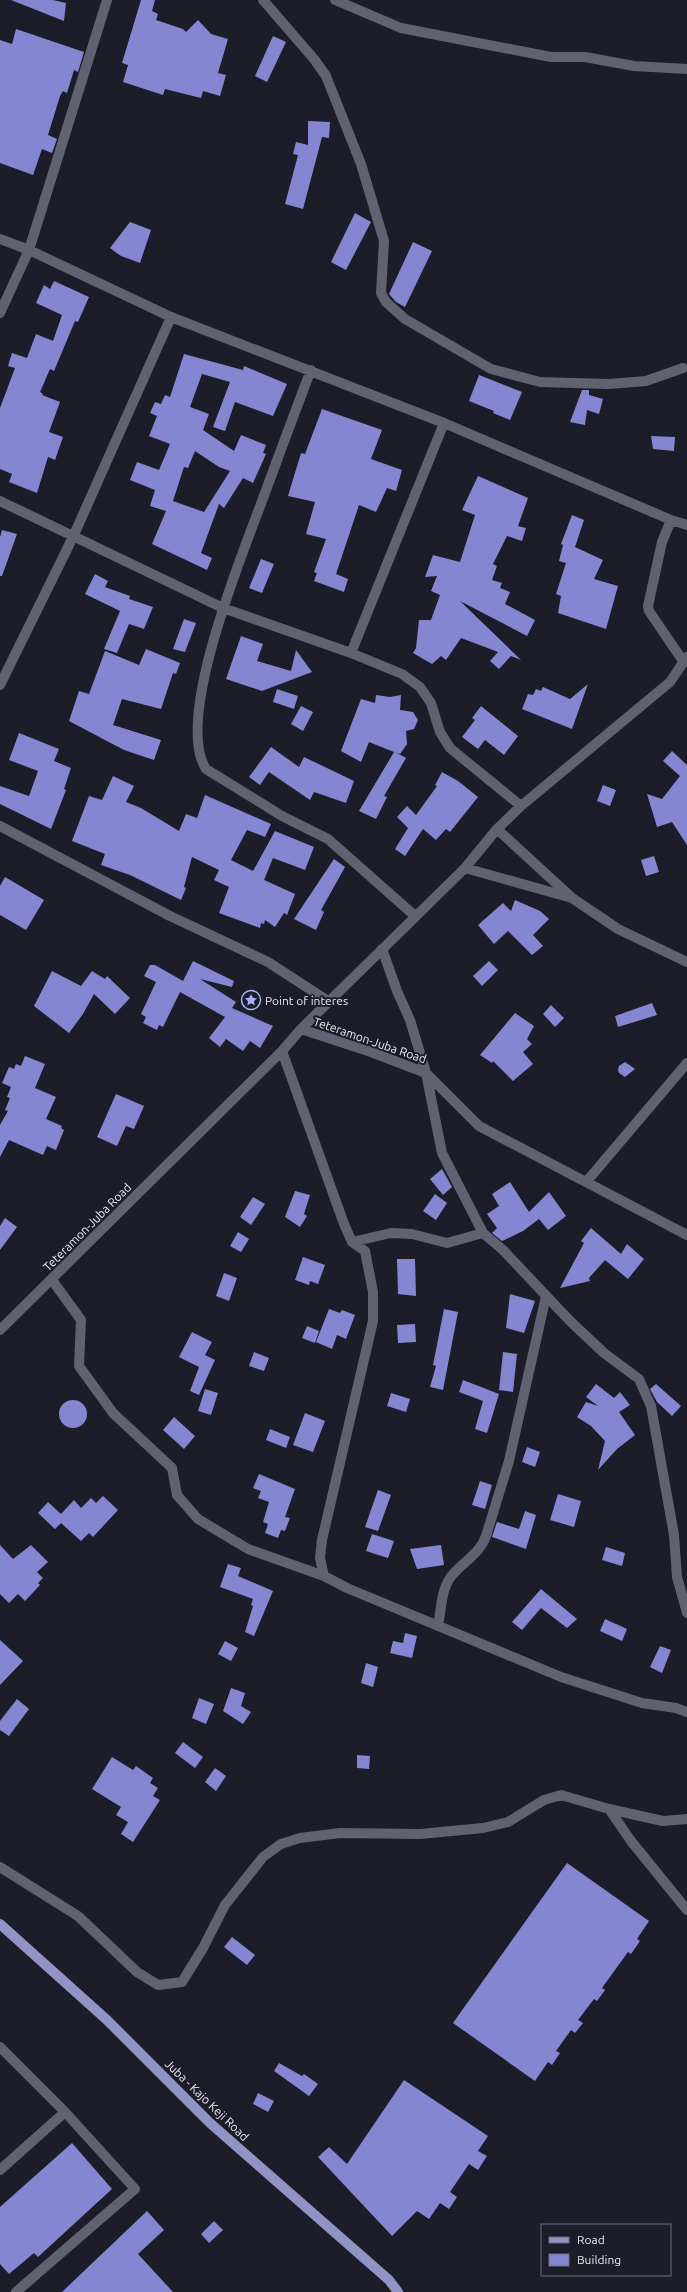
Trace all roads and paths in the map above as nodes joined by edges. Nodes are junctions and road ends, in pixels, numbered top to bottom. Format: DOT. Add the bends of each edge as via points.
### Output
graph roads {
  1 [pos="107,0"];
  2 [pos="263,0"];
  3 [pos="334,0"];
  4 [pos="687,69"];
  5 [pos="0,239"];
  6 [pos="29,250"];
  7 [pos="0,313"];
  8 [pos="171,317"];
  9 [pos="683,368"];
  10 [pos="310,370"];
  11 [pos="444,423"];
  12 [pos="0,501"];
  13 [pos="671,520"];
  14 [pos="687,525"];
  15 [pos="73,538"];
  16 [pos="222,608"];
  17 [pos="351,653"];
  18 [pos="685,659"];
  19 [pos="0,685"];
  20 [pos="520,806"];
  21 [pos="0,826"];
  22 [pos="497,829"];
  23 [pos="465,868"];
  24 [pos="572,898"];
  25 [pos="415,916"];
  26 [pos="382,948"];
  27 [pos="687,962"];
  28 [pos="328,1002"];
  29 [pos="301,1029"];
  30 [pos="282,1052"];
  31 [pos="687,1064"];
  32 [pos="426,1072"];
  33 [pos="587,1181"];
  34 [pos="482,1233"];
  35 [pos="687,1235"];
  36 [pos="352,1242"];
  37 [pos="52,1280"];
  38 [pos="546,1296"];
  39 [pos="0,1330"];
  40 [pos="324,1576"];
  41 [pos="687,1613"];
  42 [pos="438,1626"];
  43 [pos="687,1712"];
  44 [pos="609,1810"];
  45 [pos="687,1819"];
  46 [pos="0,1867"];
  47 [pos="687,1910"];
  48 [pos="0,1924"];
  49 [pos="0,2047"];
  50 [pos="65,2112"];
  51 [pos="0,2170"];
  52 [pos="16,2292"];
  53 [pos="398,2292"];
  1 -- 6 [label="street"];
  2 -- 9 [label="street" via="326,76 361,164 384,241 381,294 405,319 491,369 540,382 616,384 646,381"];
  3 -- 4 [label="street" via="401,28 551,56 585,57 634,66"];
  5 -- 6 [label="street"];
  6 -- 7 [label="street"];
  6 -- 8 [label="street"];
  8 -- 10 [label="street"];
  8 -- 15 [label="street"];
  10 -- 11 [label="street"];
  10 -- 16 [label="street"];
  11 -- 13 [label="street"];
  11 -- 17 [label="street"];
  12 -- 15 [label="street"];
  13 -- 14 [label="street"];
  13 -- 18 [label="street" via="662,542 648,606"];
  15 -- 16 [label="street"];
  15 -- 19 [label="street"];
  16 -- 17 [label="street"];
  16 -- 25 [label="street" via="200,700 200,760 206,769 282,816 328,839"];
  17 -- 20 [label="street" via="402,674 420,687 431,703 440,732 450,748"];
  18 -- 20 [label="street" via="670,682"];
  20 -- 22 [label="street"];
  21 -- 28 [label="street" via="170,916 268,962"];
  22 -- 23 [label="street"];
  22 -- 24 [label="street"];
  23 -- 24 [label="street"];
  23 -- 25 [label="street"];
  24 -- 27 [label="street" via="618,929"];
  25 -- 26 [label="street"];
  26 -- 28 [label="street"];
  26 -- 32 [label="street" via="410,1020"];
  28 -- 29 [label="street"];
  29 -- 30 [label="street, Teteramon-Juba Road"];
  29 -- 32 [label="street, Teteramon-Juba Road"];
  30 -- 36 [label="street"];
  30 -- 37 [label="street, Teteramon-Juba Road"];
  31 -- 33 [label="street"];
  32 -- 33 [label="street, Teteramon-Juba Road" via="479,1126"];
  32 -- 34 [label="street" via="442,1153"];
  33 -- 35 [label="street, Teteramon-Juba Road"];
  34 -- 36 [label="street" via="447,1243 412,1234 391,1233"];
  34 -- 38 [label="street" via="513,1259"];
  36 -- 40 [label="street" via="365,1251 373,1292 373,1321 322,1540 320,1558"];
  37 -- 39 [label="street, Teteramon-Juba Road"];
  37 -- 40 [label="street" via="81,1320 79,1366 113,1413 172,1468 178,1495 198,1519 248,1550"];
  38 -- 41 [label="street" via="604,1353 632,1372 644,1388 651,1406 674,1534 677,1577"];
  38 -- 42 [label="street" via="508,1461 484,1544 450,1578 444,1590"];
  40 -- 42 [label="street" via="346,1588"];
  42 -- 43 [label="street" via="560,1677 642,1703"];
  44 -- 45 [label="street" via="663,1821"];
  44 -- 46 [label="street" via="561,1795 544,1800 508,1822 483,1828 420,1834 340,1833 300,1838 281,1844 263,1857 225,1905 182,1982 158,1985 137,1972 78,1916"];
  44 -- 47 [label="street"];
  48 -- 53 [label="main road, Juba - Kajo Keji Road" via="107,2020 210,2123 389,2280"];
  49 -- 50 [label="street"];
  50 -- 51 [label="street"];
  50 -- 52 [label="street" via="135,2189"];
}
